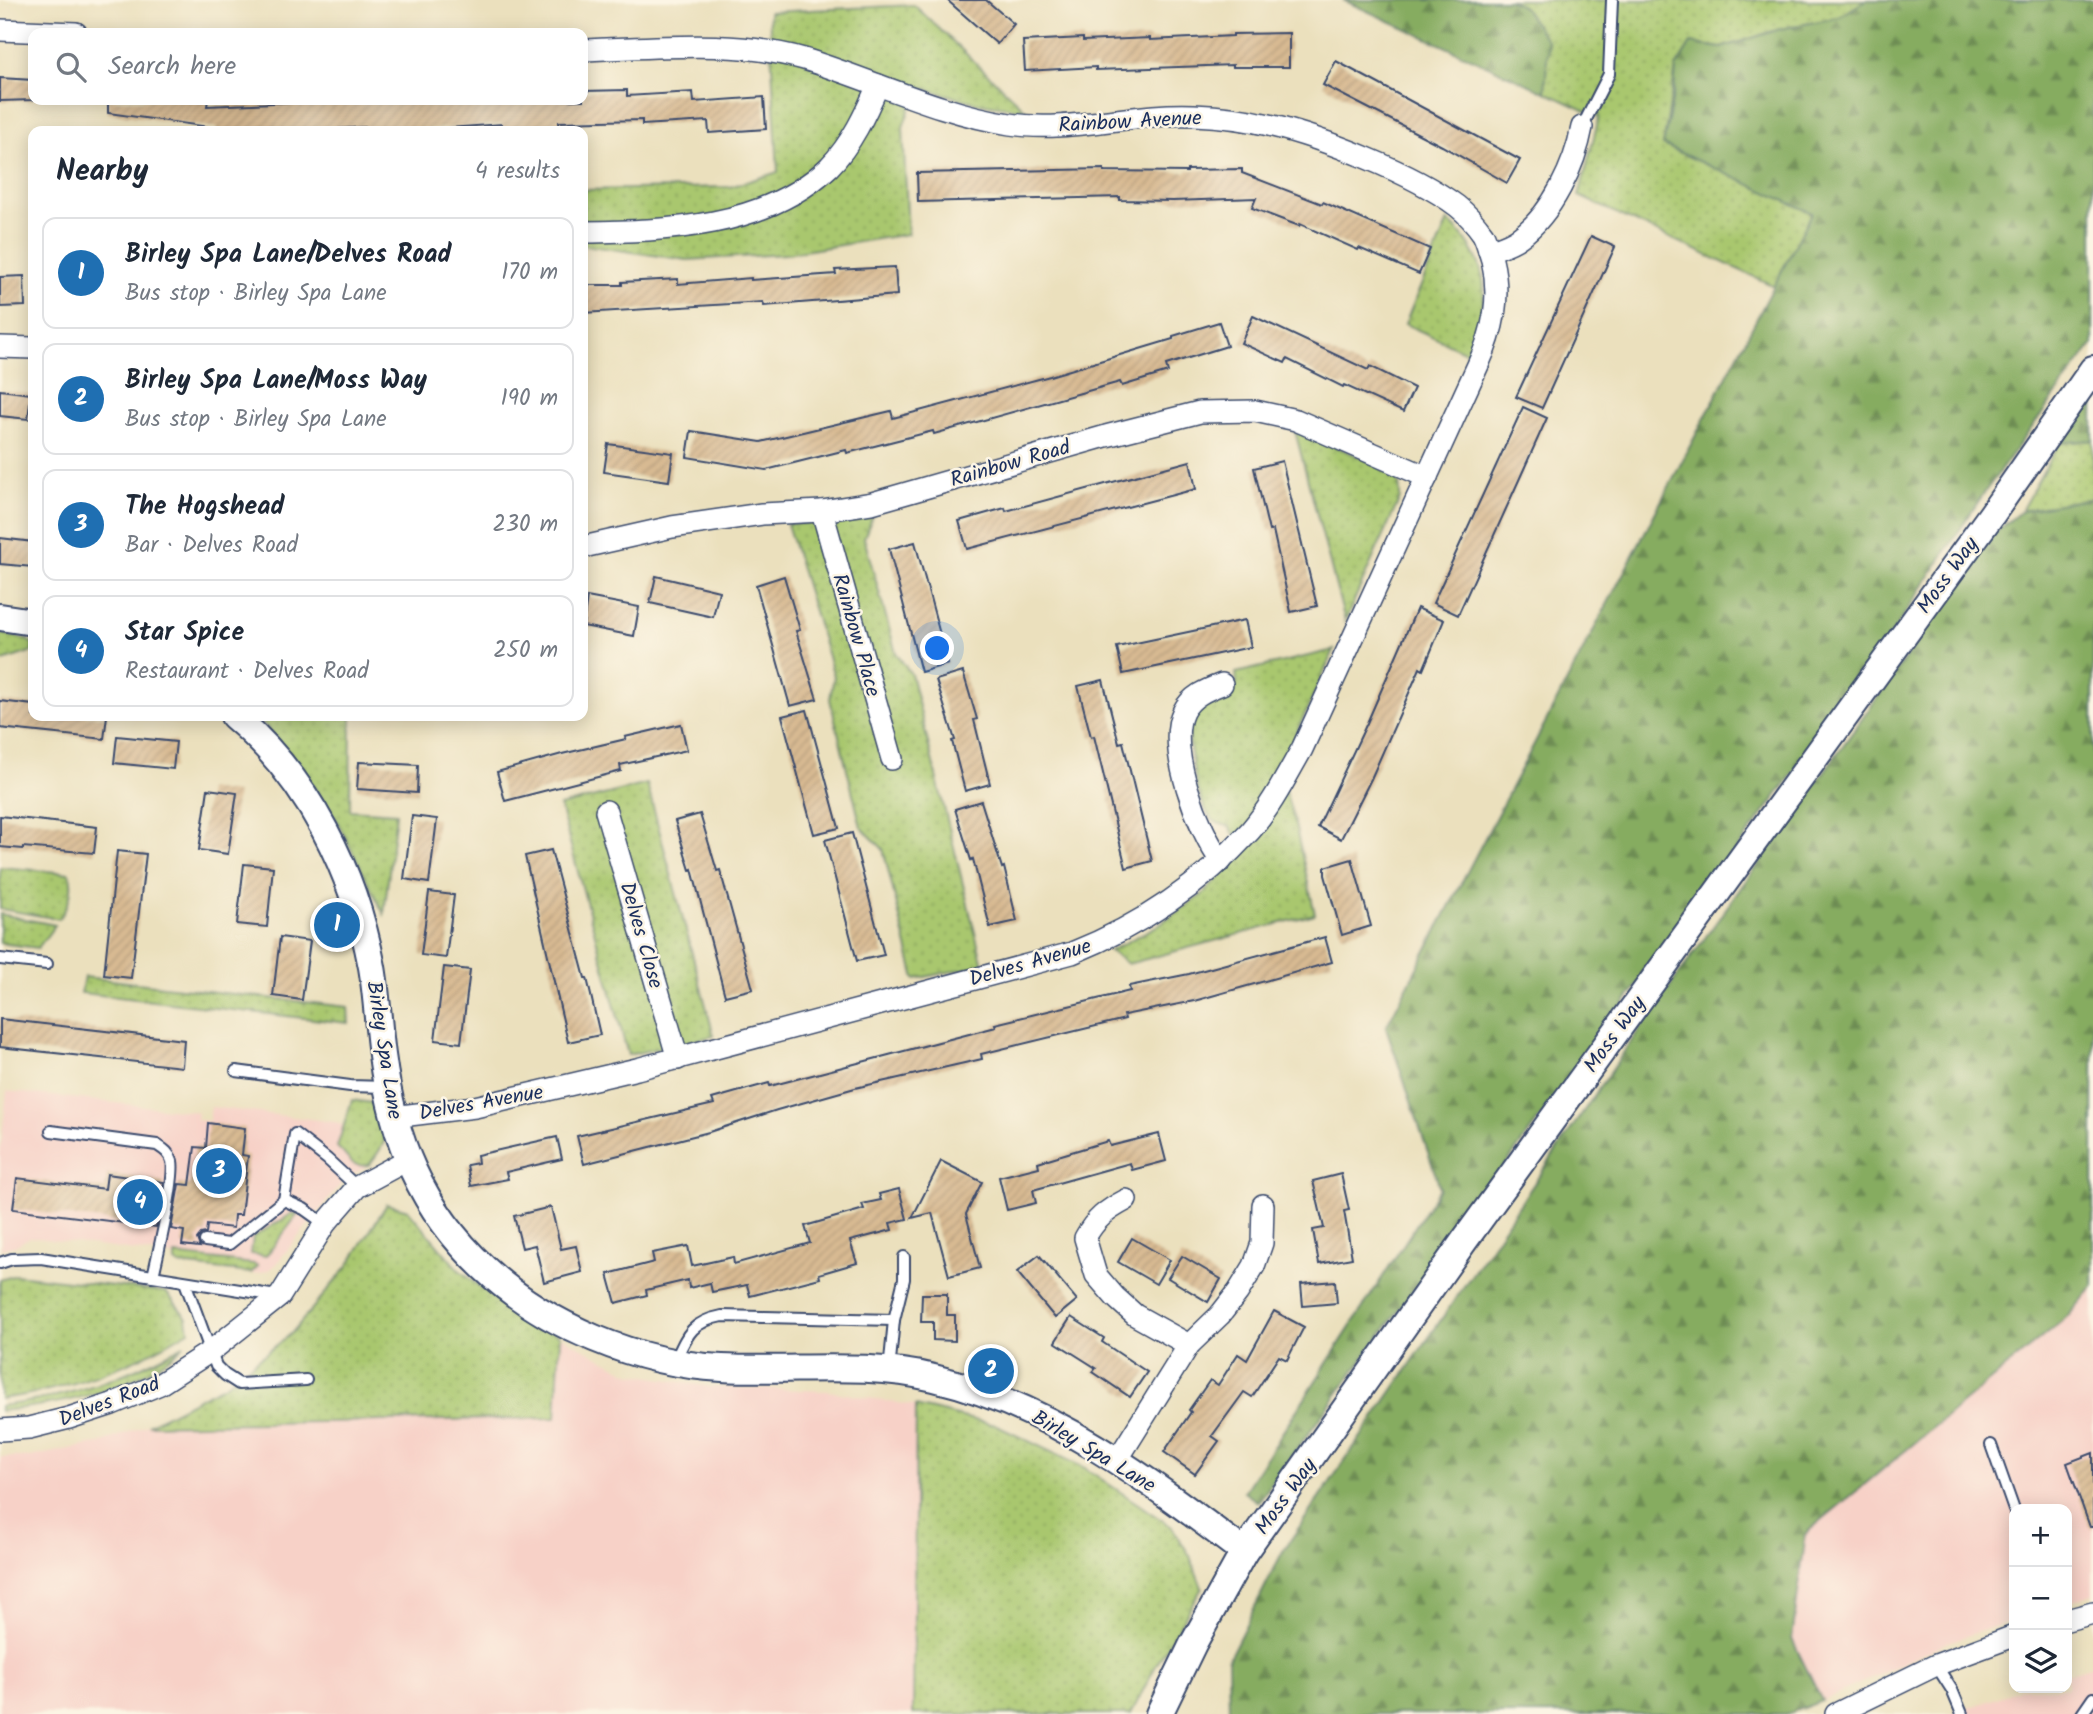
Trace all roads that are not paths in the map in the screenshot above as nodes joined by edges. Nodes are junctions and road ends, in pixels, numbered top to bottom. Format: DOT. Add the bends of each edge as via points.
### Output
graph roads {
  1 [pos="1612,0"];
  2 [pos="0,30"];
  3 [pos="28,31"];
  4 [pos="588,50"];
  5 [pos="878,85"];
  6 [pos="1582,127"];
  7 [pos="588,232"];
  8 [pos="1489,250"];
  9 [pos="0,347"];
  10 [pos="28,348"];
  11 [pos="2093,369"];
  12 [pos="1427,477"];
  13 [pos="822,511"];
  14 [pos="588,546"];
  15 [pos="0,617"];
  16 [pos="28,621"];
  17 [pos="1222,684"];
  18 [pos="240,721"];
  19 [pos="892,759"];
  20 [pos="606,811"];
  21 [pos="1221,861"];
  22 [pos="0,959"];
  23 [pos="47,964"];
  24 [pos="678,1059"];
  25 [pos="236,1071"];
  26 [pos="387,1087"];
  27 [pos="393,1117"];
  28 [pos="51,1131"];
  29 [pos="407,1160"];
  30 [pos="357,1187"];
  31 [pos="284,1200"];
  32 [pos="1126,1200"];
  33 [pos="1263,1205"];
  34 [pos="324,1224"];
  35 [pos="205,1241"];
  36 [pos="904,1257"];
  37 [pos="0,1263"];
  38 [pos="153,1276"];
  39 [pos="185,1282"];
  40 [pos="280,1296"];
  41 [pos="894,1320"];
  42 [pos="1189,1345"];
  43 [pos="211,1351"];
  44 [pos="674,1364"];
  45 [pos="889,1371"];
  46 [pos="306,1380"];
  47 [pos="0,1430"];
  48 [pos="1991,1445"];
  49 [pos="1116,1462"];
  50 [pos="2012,1504"];
  51 [pos="1244,1552"];
  52 [pos="2093,1613"];
  53 [pos="2072,1619"];
  54 [pos="2009,1638"];
  55 [pos="1936,1665"];
  56 [pos="2093,1698"];
  57 [pos="1159,1714"];
  58 [pos="1836,1714"];
  59 [pos="1962,1714"];
  60 [pos="2082,1714"];
  1 -- 6 [label="lane" via="1609,74"];
  2 -- 3 [label="street"];
  4 -- 5 [label="street, Rainbow Avenue" via="710,47 766,51"];
  5 -- 7 [label="street" via="866,113 831,165 802,189 770,206 728,219 676,227"];
  5 -- 8 [label="street, Rainbow Avenue" via="945,110 1015,124 1192,115 1268,125 1412,180 1458,207 1485,237"];
  6 -- 8 [label="street" via="1564,181 1535,224 1520,237"];
  8 -- 12 [label="street, Rainbow Avenue" via="1496,279 1496,313 1489,339"];
  9 -- 10 [label="street"];
  11 -- 51 [label="street, Moss Way"];
  12 -- 13 [label="street, Rainbow Road" via="1296,420 1230,410 1157,422 872,503"];
  12 -- 21 [label="street, Delves Avenue" via="1302,749 1251,830"];
  13 -- 14 [label="street, Rainbow Road" via="672,527"];
  13 -- 19 [label="street, Rainbow Place"];
  15 -- 16 [label="street"];
  17 -- 21 [label="street" via="1192,699 1177,730 1189,797 1202,832"];
  18 -- 26 [label="street, Birley Spa Lane" via="286,769 339,856 358,906 372,970"];
  20 -- 24 [label="street, Delves Close"];
  21 -- 24 [label="street, Delves Avenue" via="1200,880 1111,938 1072,953"];
  22 -- 23 [label="lane"];
  24 -- 27 [label="street, Delves Avenue" via="475,1107"];
  25 -- 26 [label="lane"];
  26 -- 27 [label="street, Birley Spa Lane"];
  27 -- 29 [label="street, Birley Spa Lane"];
  28 -- 38 [label="lane" via="157,1145 167,1152 172,1161 171,1179"];
  29 -- 30 [label="street, Delves Road"];
  29 -- 44 [label="street, Birley Spa Lane" via="453,1236 509,1289 599,1340"];
  30 -- 31 [label="lane" via="295,1134"];
  30 -- 34 [label="street, Delves Road"];
  31 -- 34 [label="lane"];
  31 -- 35 [label="lane" via="229,1244"];
  32 -- 42 [label="street" via="1108,1209 1085,1238 1096,1275 1135,1315"];
  33 -- 42 [label="street" via="1262,1243 1254,1266 1220,1315"];
  34 -- 40 [label="street, Delves Road"];
  36 -- 41 [label="lane"];
  37 -- 38 [label="lane" via="41,1258"];
  38 -- 39 [label="lane"];
  39 -- 40 [label="lane"];
  39 -- 43 [label="lane"];
  40 -- 43 [label="street, Delves Road"];
  41 -- 44 [label="lane" via="715,1318 696,1325"];
  41 -- 45 [label="lane"];
  42 -- 49 [label="street"];
  43 -- 46 [label="lane" via="216,1366 239,1384"];
  43 -- 47 [label="street, Delves Road" via="160,1384 112,1404 29,1428"];
  44 -- 45 [label="street, Birley Spa Lane"];
  45 -- 49 [label="street, Birley Spa Lane" via="928,1376 1002,1398 1055,1423"];
  48 -- 50 [label="lane"];
  49 -- 51 [label="street, Birley Spa Lane"];
  51 -- 57 [label="street, Moss Way"];
  52 -- 53 [label="street"];
  54 -- 55 [label="street"];
  55 -- 58 [label="street"];
  55 -- 59 [label="lane"];
  56 -- 60 [label="lane"];
}
